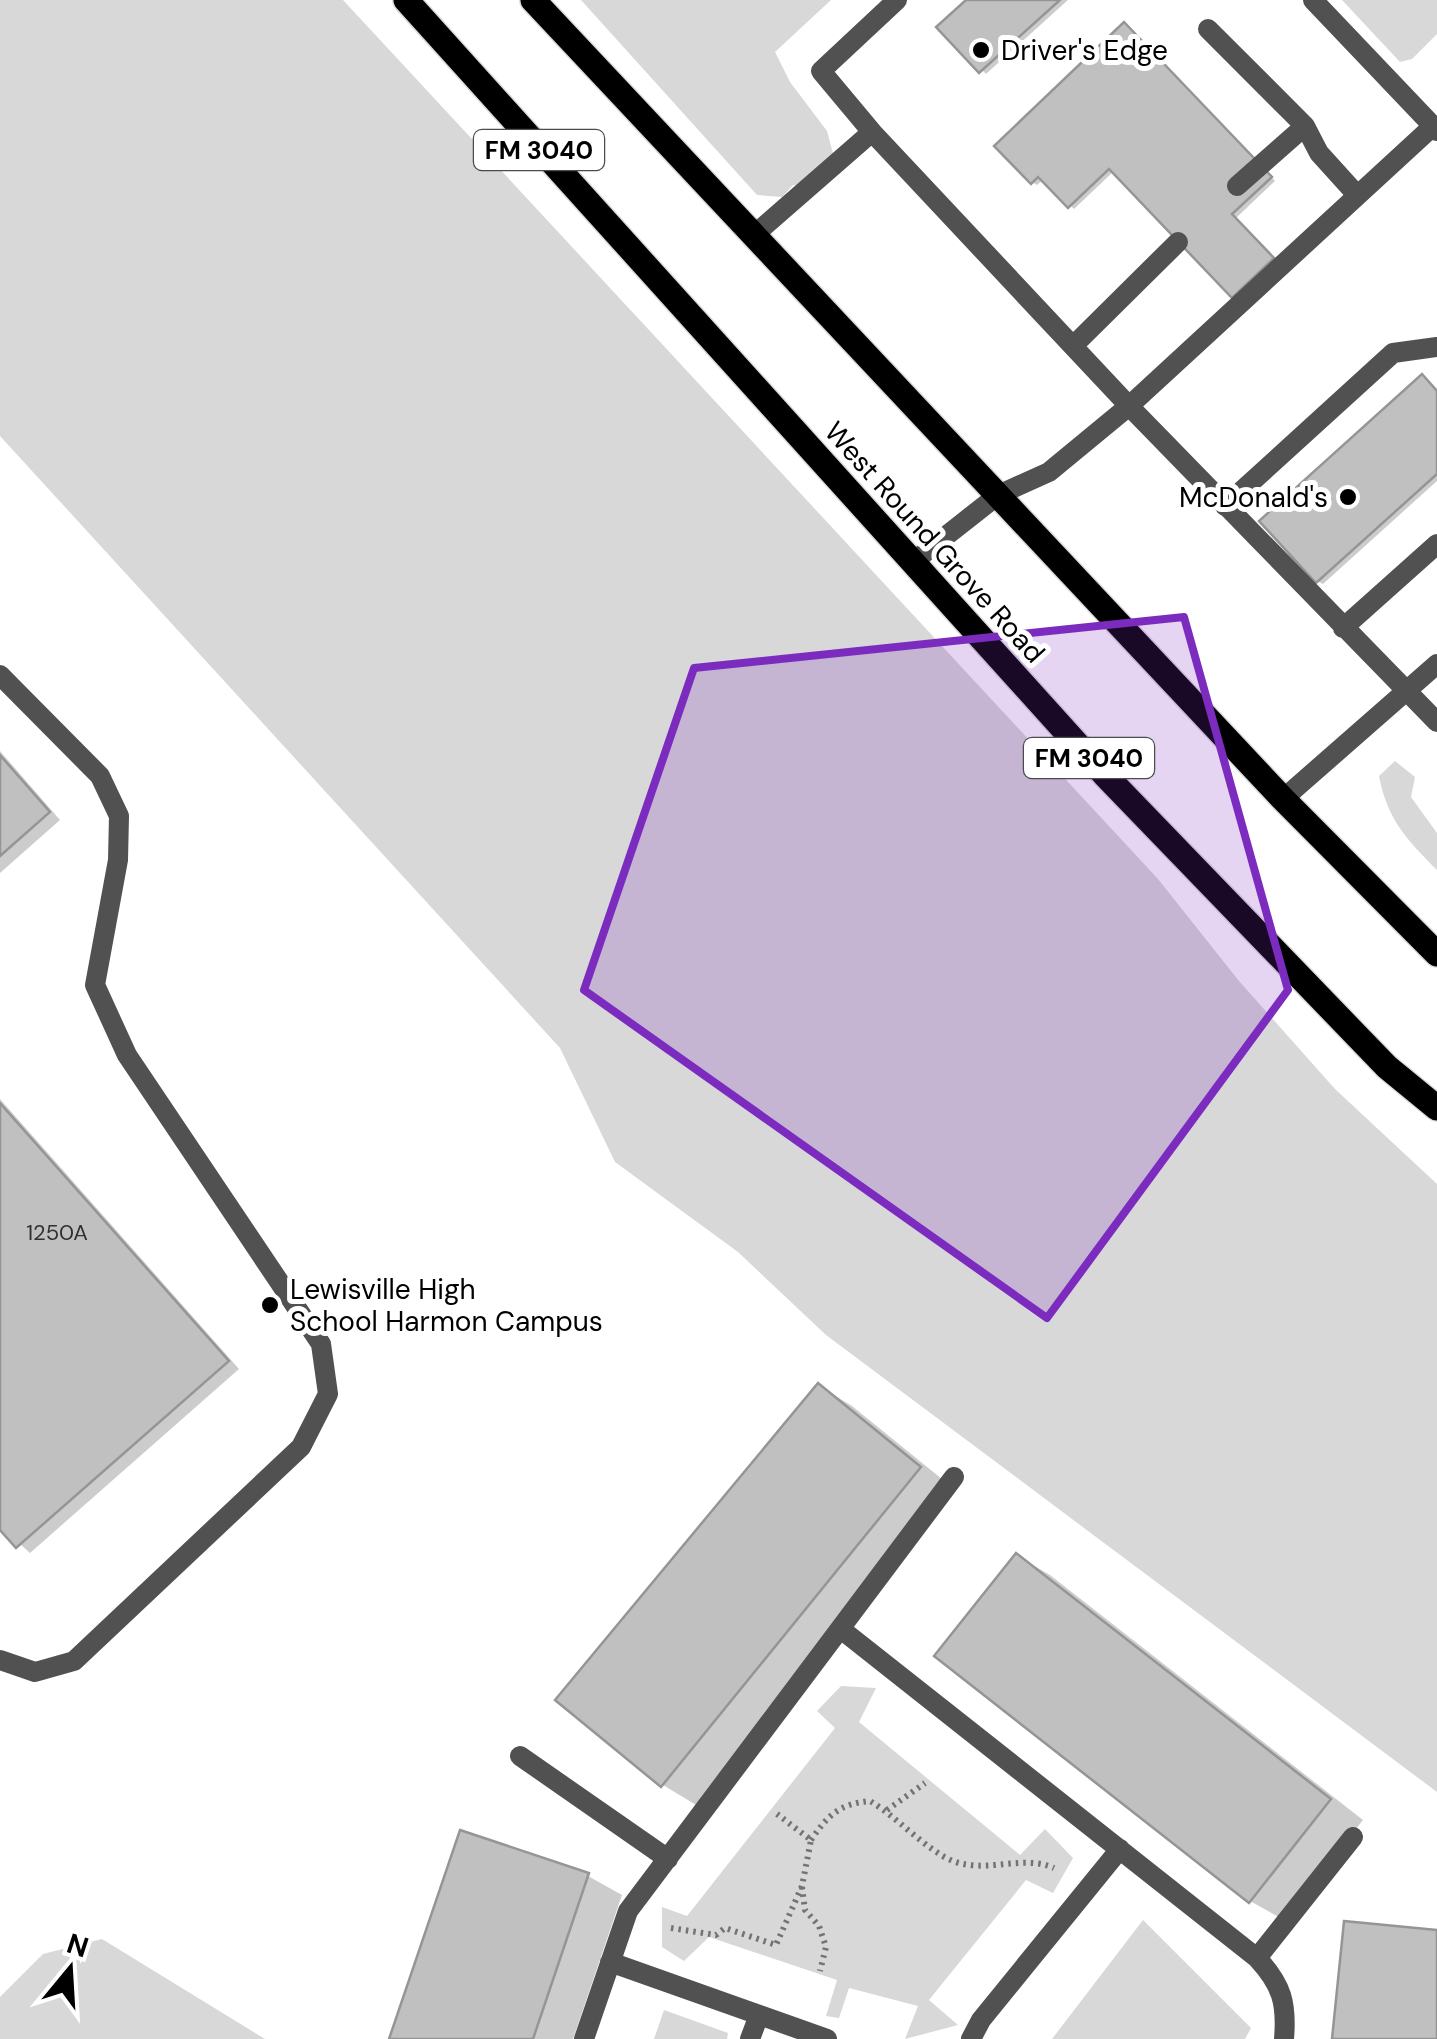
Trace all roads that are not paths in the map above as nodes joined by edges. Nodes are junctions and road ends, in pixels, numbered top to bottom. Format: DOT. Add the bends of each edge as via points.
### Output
graph roads {
  1 [pos="406,0"];
  2 [pos="533,0"];
  3 [pos="897,0"];
  4 [pos="1313,0"];
  5 [pos="1208,29"];
  6 [pos="1305,126"];
  7 [pos="1435,128"];
  8 [pos="872,132"];
  9 [pos="1237,186"];
  10 [pos="1357,196"];
  11 [pos="754,235"];
  12 [pos="1178,242"];
  13 [pos="1076,344"];
  14 [pos="1437,346"];
  15 [pos="1129,406"];
  16 [pos="998,495"];
  17 [pos="1226,506"];
  18 [pos="1437,544"];
  19 [pos="912,562"];
  20 [pos="1343,628"];
  21 [pos="1437,664"];
  22 [pos="0,675"];
  23 [pos="1406,693"];
  24 [pos="1437,722"];
  25 [pos="1283,799"];
  26 [pos="1437,954"];
  27 [pos="1437,1108"];
  28 [pos="954,1476"];
  29 [pos="842,1630"];
  30 [pos="0,1660"];
  31 [pos="520,1756"];
  32 [pos="1353,1837"];
  33 [pos="1120,1850"];
  34 [pos="668,1858"];
  35 [pos="1258,1958"];
  36 [pos="610,1962"];
  37 [pos="758,2015"];
  38 [pos="584,2039"];
  39 [pos="750,2039"];
  40 [pos="827,2039"];
  41 [pos="972,2039"];
  42 [pos="1284,2039"];
  1 -- 19 [label="main road, West Round Grove Road / FM 3040"];
  2 -- 11 [label="main road, FM 3040"];
  3 -- 8 [label="lane" via="821,71"];
  4 -- 7 [label="lane"];
  5 -- 6 [label="lane"];
  6 -- 9 [label="lane"];
  6 -- 10 [label="lane"];
  7 -- 10 [label="lane"];
  8 -- 11 [label="lane"];
  8 -- 13 [label="lane"];
  10 -- 15 [label="lane"];
  11 -- 16 [label="main road, FM 3040"];
  12 -- 13 [label="lane"];
  13 -- 15 [label="lane"];
  14 -- 17 [label="lane" via="1393,353"];
  15 -- 16 [label="lane" via="1049,472"];
  15 -- 17 [label="lane"];
  16 -- 19 [label="lane"];
  16 -- 25 [label="main road, FM 3040"];
  17 -- 20 [label="lane"];
  18 -- 20 [label="lane"];
  19 -- 27 [label="main road, West Round Grove Road / FM 3040" via="1117,788 1387,1066"];
  20 -- 23 [label="lane"];
  21 -- 23 [label="lane"];
  22 -- 30 [label="lane" via="100,776 119,816 118,860 95,985 127,1056 320,1344 328,1394 301,1447 74,1661 35,1672"];
  23 -- 24 [label="lane"];
  23 -- 25 [label="lane"];
  25 -- 26 [label="main road, FM 3040"];
  28 -- 29 [label="lane"];
  29 -- 33 [label="lane"];
  29 -- 34 [label="lane"];
  31 -- 34 [label="lane"];
  32 -- 35 [label="lane"];
  33 -- 35 [label="lane"];
  33 -- 41 [label="lane"];
  34 -- 36 [label="lane" via="628,1911"];
  35 -- 42 [label="lane" via="1278,1982 1286,2008"];
  36 -- 37 [label="lane"];
  36 -- 38 [label="lane"];
  37 -- 39 [label="lane"];
  37 -- 40 [label="lane"];
}
